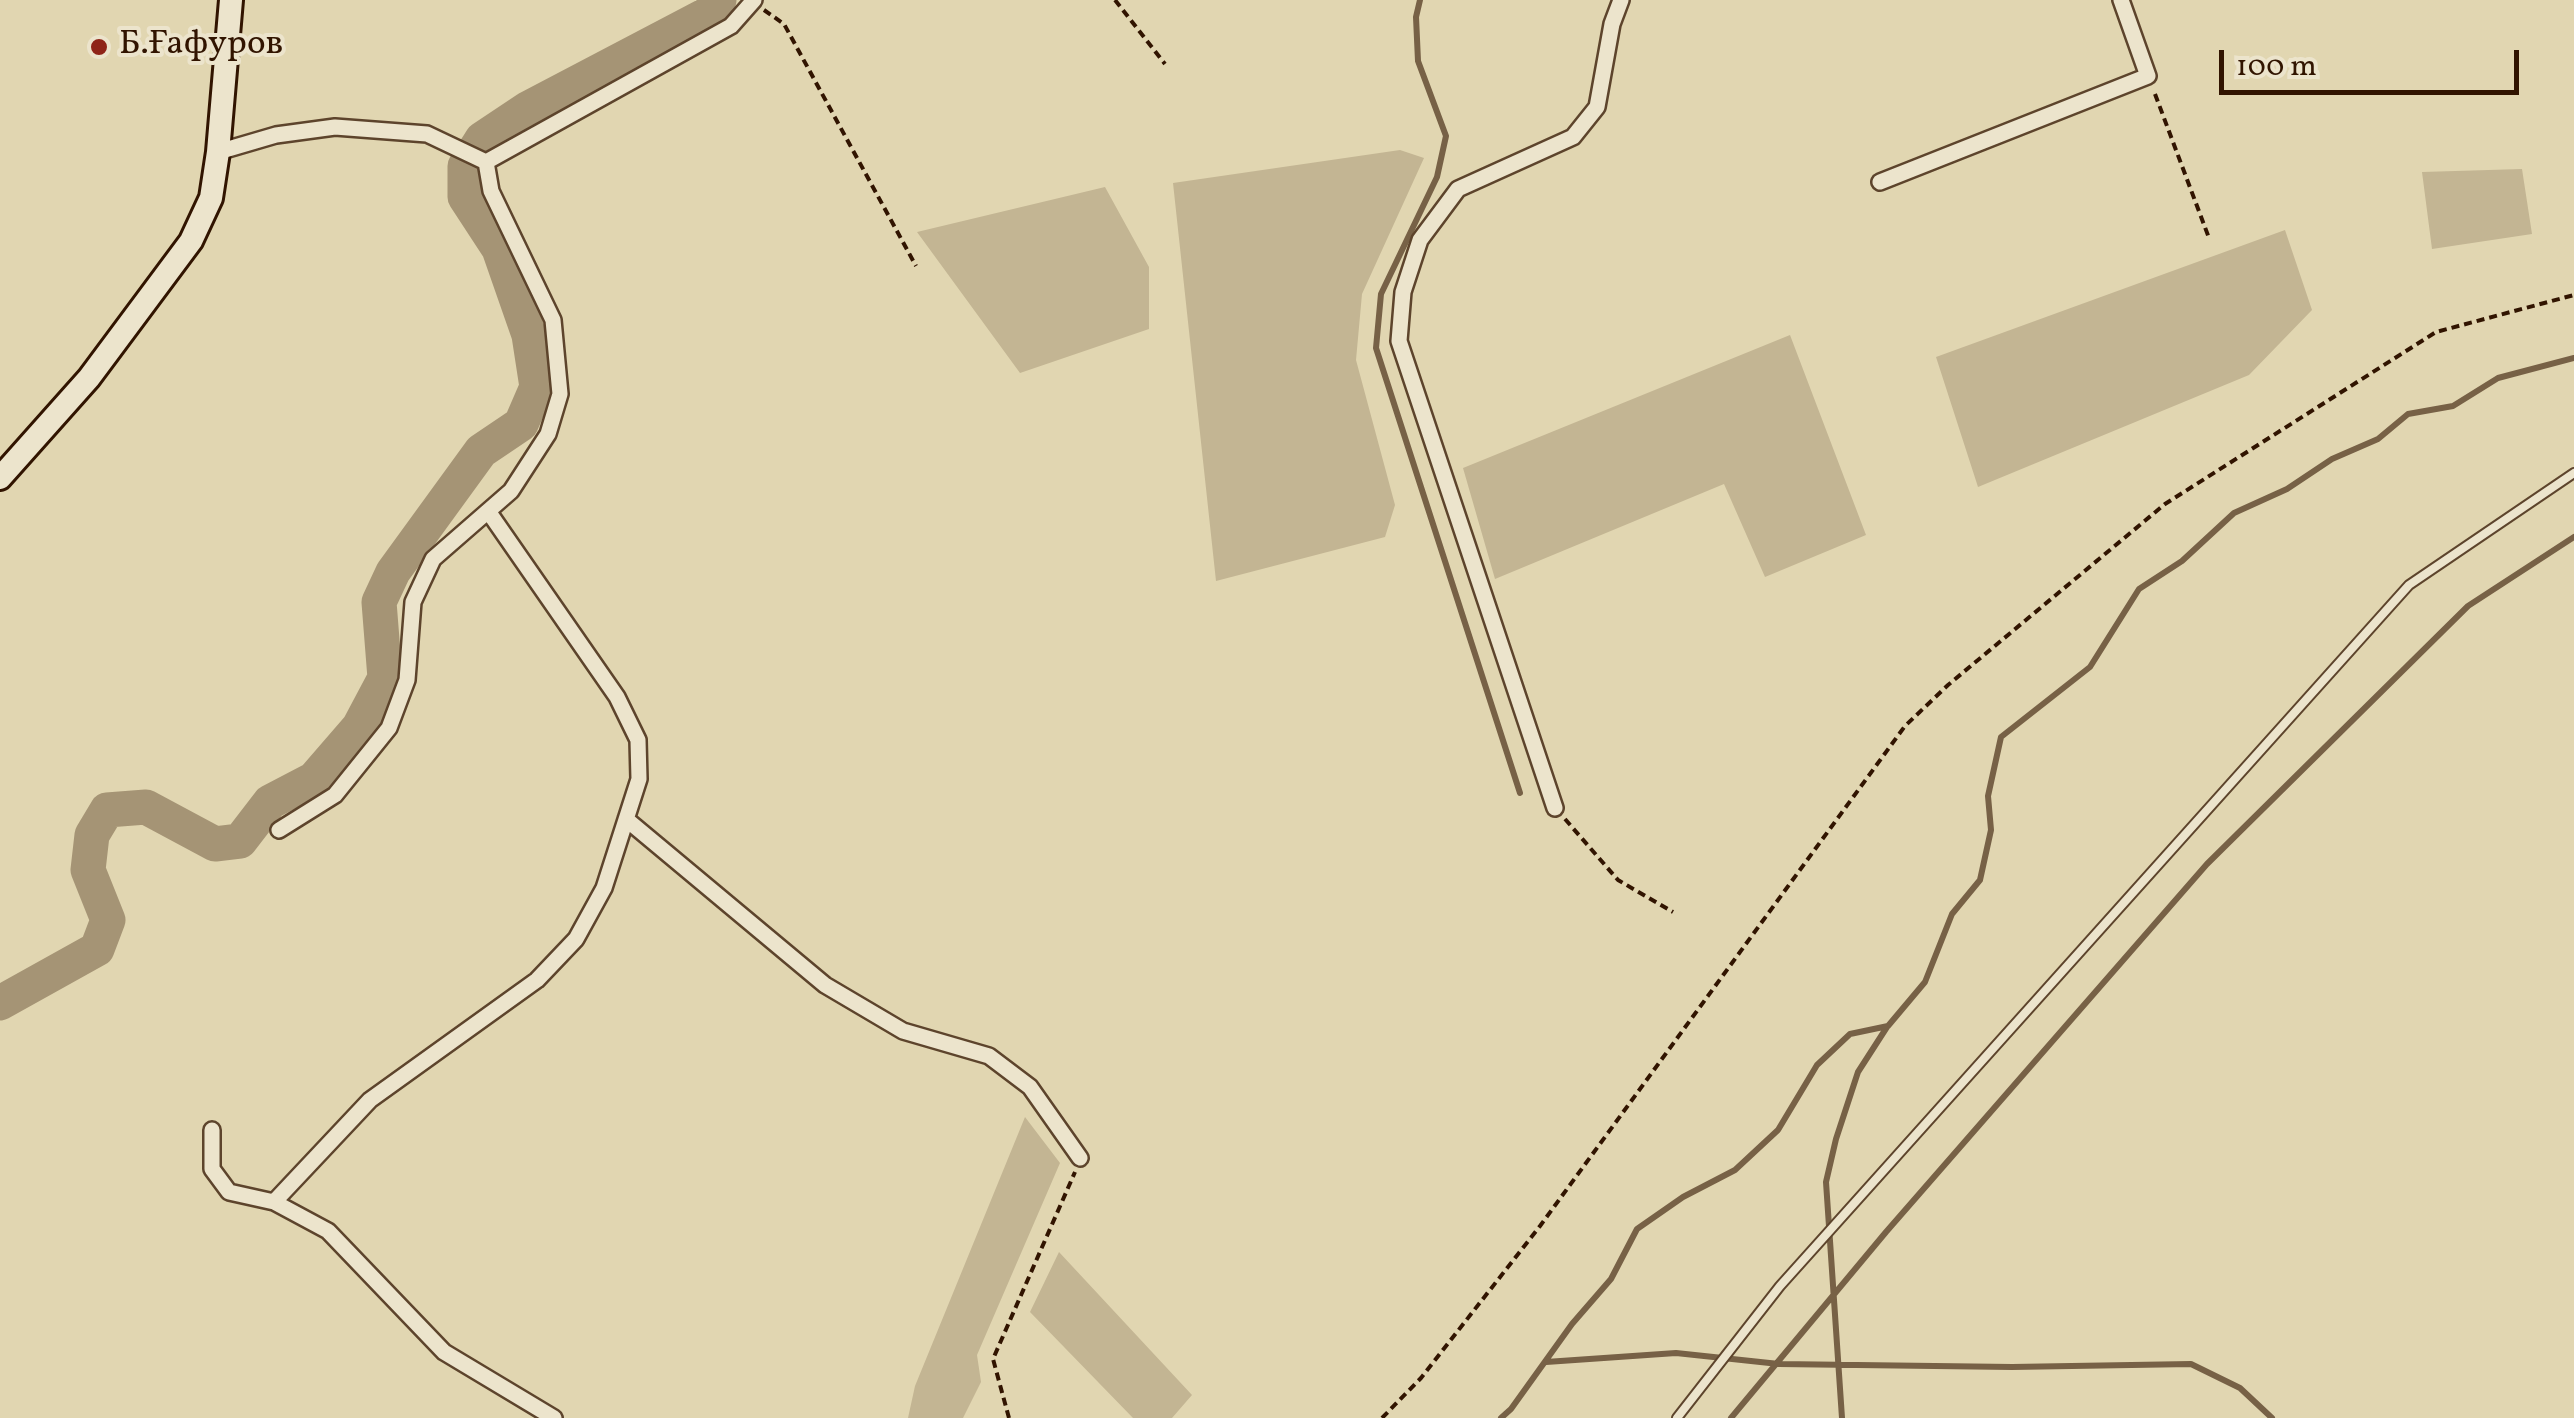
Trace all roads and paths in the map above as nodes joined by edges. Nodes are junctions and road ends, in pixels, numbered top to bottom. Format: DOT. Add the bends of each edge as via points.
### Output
graph roads {
  1 [pos="231,0"];
  2 [pos="1115,0"];
  3 [pos="1620,0"];
  4 [pos="2121,0"];
  5 [pos="753,1"];
  6 [pos="1165,64"];
  7 [pos="2148,76"];
  8 [pos="218,152"];
  9 [pos="485,161"];
  10 [pos="1880,182"];
  11 [pos="2209,238"];
  12 [pos="916,266"];
  13 [pos="2574,295"];
  14 [pos="2574,473"];
  15 [pos="0,478"];
  16 [pos="488,511"];
  17 [pos="1555,808"];
  18 [pos="626,819"];
  19 [pos="279,830"];
  20 [pos="1674,912"];
  21 [pos="212,1130"];
  22 [pos="1080,1158"];
  23 [pos="274,1202"];
  24 [pos="554,1418"];
  25 [pos="1009,1418"];
  26 [pos="1382,1418"];
  27 [pos="1678,1418"];
  1 -- 8 [label="main road"];
  2 -- 6 [label="path"];
  3 -- 17 [label="street" via="1597,107 1573,137 1458,190 1420,240 1403,292 1399,341"];
  4 -- 7 [label="street"];
  5 -- 9 [label="street" via="731,26"];
  5 -- 12 [label="path" via="784,24"];
  7 -- 10 [label="street"];
  7 -- 11 [label="path"];
  8 -- 9 [label="street" via="276,134 335,127 428,134"];
  8 -- 15 [label="main road" via="211,198 192,240 88,378"];
  9 -- 16 [label="street" via="491,192 553,320 560,394 548,434 511,490"];
  13 -- 26 [label="path" via="2436,332 2165,504 1920,712 1540,1226"];
  14 -- 27 [label="lane" via="2409,585 1780,1286"];
  16 -- 18 [label="street" via="617,697 638,740 639,779"];
  16 -- 19 [label="street" via="432,559 413,602 407,680 389,728 335,795"];
  17 -- 20 [label="path" via="1618,880"];
  18 -- 22 [label="street" via="825,984 903,1031 988,1056 1030,1087"];
  18 -- 23 [label="street" via="604,888 576,939 537,980 370,1100"];
  21 -- 23 [label="street" via="212,1169 229,1192"];
  22 -- 25 [label="path" via="993,1359"];
  23 -- 24 [label="street" via="328,1232 444,1352"];
}
